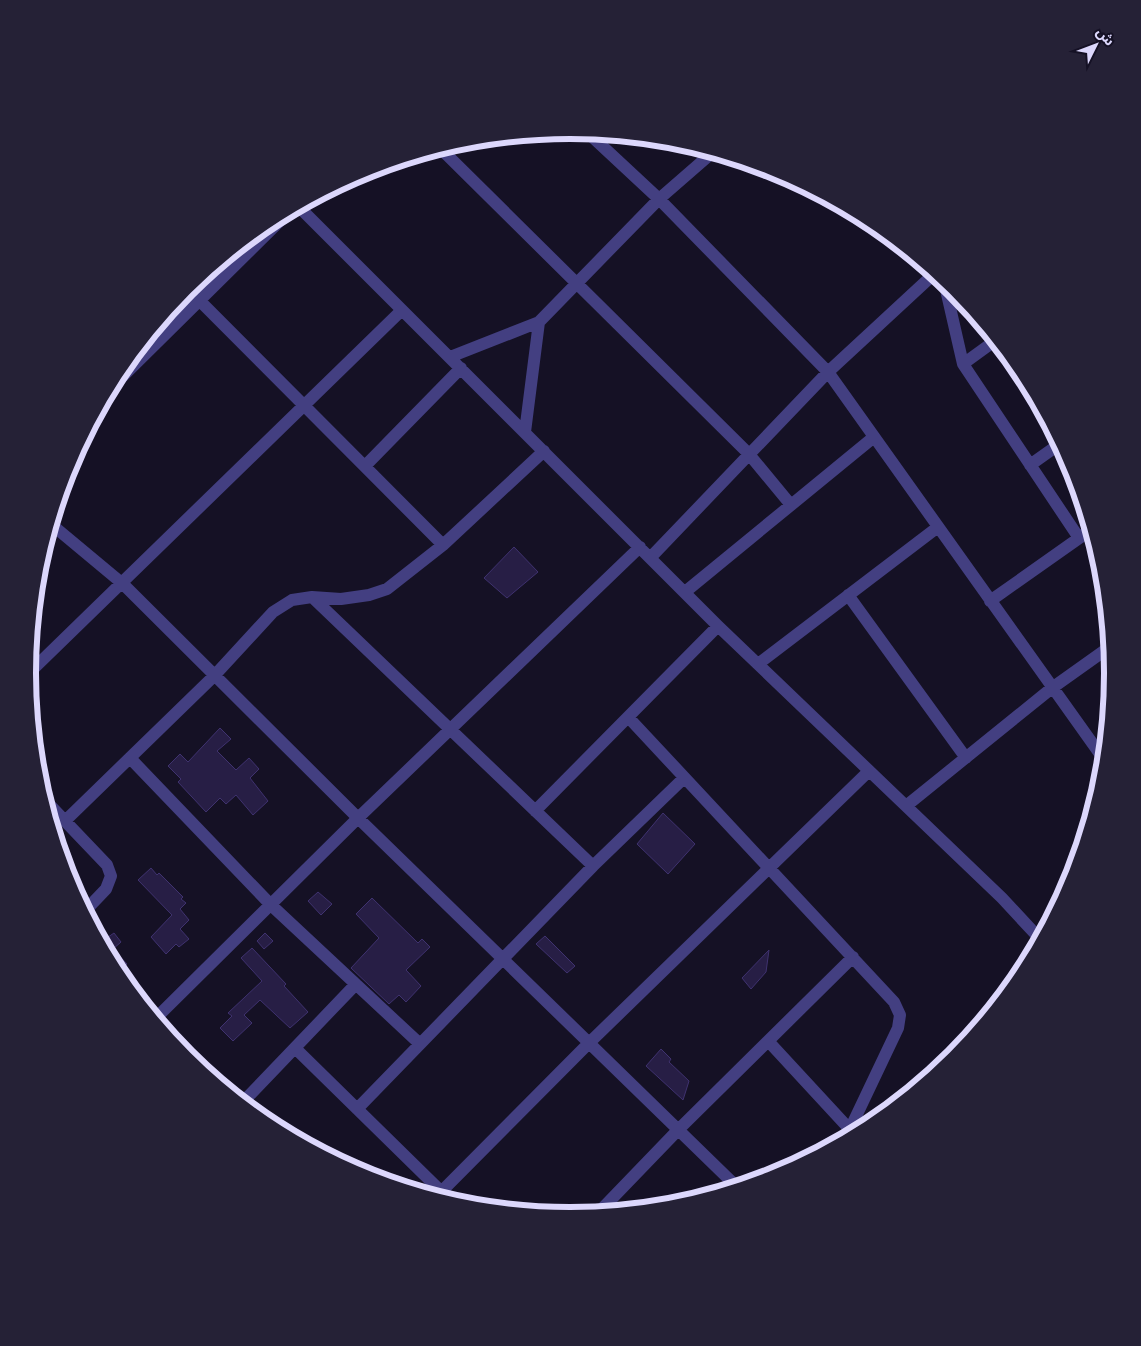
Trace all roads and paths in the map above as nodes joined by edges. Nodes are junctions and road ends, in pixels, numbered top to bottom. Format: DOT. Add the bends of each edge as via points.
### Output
graph roads {
  1 [pos="594,140"];
  2 [pos="446,154"];
  3 [pos="708,157"];
  4 [pos="659,199"];
  5 [pos="302,210"];
  6 [pos="268,233"];
  7 [pos="930,278"];
  8 [pos="577,283"];
  9 [pos="947,294"];
  10 [pos="194,295"];
  11 [pos="200,301"];
  12 [pos="402,310"];
  13 [pos="538,322"];
  14 [pos="991,344"];
  15 [pos="450,357"];
  16 [pos="963,364"];
  17 [pos="133,366"];
  18 [pos="461,368"];
  19 [pos="828,372"];
  20 [pos="304,405"];
  21 [pos="525,432"];
  22 [pos="874,437"];
  23 [pos="1054,447"];
  24 [pos="544,451"];
  25 [pos="748,453"];
  26 [pos="1030,464"];
  27 [pos="365,466"];
  28 [pos="791,505"];
  29 [pos="938,527"];
  30 [pos="56,528"];
  31 [pos="1086,533"];
  32 [pos="1079,538"];
  33 [pos="443,545"];
  34 [pos="640,547"];
  35 [pos="651,557"];
  36 [pos="123,584"];
  37 [pos="685,592"];
  38 [pos="848,595"];
  39 [pos="312,598"];
  40 [pos="990,601"];
  41 [pos="718,626"];
  42 [pos="1104,651"];
  43 [pos="758,664"];
  44 [pos="36,666"];
  45 [pos="214,676"];
  46 [pos="1052,688"];
  47 [pos="628,717"];
  48 [pos="450,730"];
  49 [pos="1098,752"];
  50 [pos="130,758"];
  51 [pos="966,758"];
  52 [pos="869,771"];
  53 [pos="684,778"];
  54 [pos="906,806"];
  55 [pos="53,808"];
  56 [pos="535,811"];
  57 [pos="358,818"];
  58 [pos="66,820"];
  59 [pos="593,866"];
  60 [pos="768,869"];
  61 [pos="271,904"];
  62 [pos="90,907"];
  63 [pos="1036,935"];
  64 [pos="853,957"];
  65 [pos="504,960"];
  66 [pos="356,984"];
  67 [pos="160,1014"];
  68 [pos="768,1042"];
  69 [pos="589,1043"];
  70 [pos="420,1044"];
  71 [pos="295,1048"];
  72 [pos="246,1098"];
  73 [pos="357,1109"];
  74 [pos="855,1125"];
  75 [pos="849,1129"];
  76 [pos="678,1130"];
  77 [pos="732,1182"];
  78 [pos="435,1190"];
  79 [pos="442,1191"];
  80 [pos="605,1206"];
  1 -- 4 [label="street"];
  2 -- 8 [label="street"];
  3 -- 4 [label="street"];
  4 -- 8 [label="street"];
  4 -- 19 [label="street"];
  5 -- 12 [label="street"];
  6 -- 11 [label="street"];
  7 -- 19 [label="street"];
  8 -- 13 [label="street"];
  8 -- 25 [label="street"];
  9 -- 16 [label="street"];
  10 -- 11 [label="street"];
  11 -- 17 [label="street"];
  11 -- 20 [label="street"];
  12 -- 15 [label="street"];
  12 -- 20 [label="street"];
  13 -- 15 [label="street"];
  13 -- 21 [label="street"];
  14 -- 16 [label="street"];
  15 -- 18 [label="street"];
  16 -- 26 [label="street"];
  18 -- 21 [label="street"];
  18 -- 27 [label="street"];
  19 -- 22 [label="street"];
  19 -- 25 [label="street"];
  20 -- 27 [label="street"];
  20 -- 36 [label="street"];
  21 -- 24 [label="street"];
  22 -- 28 [label="street"];
  22 -- 29 [label="street"];
  23 -- 26 [label="street"];
  24 -- 33 [label="street"];
  24 -- 34 [label="street"];
  25 -- 28 [label="street"];
  25 -- 35 [label="street"];
  26 -- 32 [label="street"];
  27 -- 33 [label="street"];
  28 -- 37 [label="street"];
  29 -- 38 [label="street"];
  29 -- 40 [label="street"];
  30 -- 36 [label="street"];
  31 -- 32 [label="street"];
  32 -- 40 [label="street"];
  33 -- 39 [label="street" via="387,589 341,599"];
  34 -- 35 [label="street"];
  34 -- 48 [label="street"];
  35 -- 37 [label="street"];
  36 -- 44 [label="street"];
  36 -- 45 [label="street"];
  37 -- 41 [label="street"];
  38 -- 43 [label="street"];
  38 -- 51 [label="street"];
  39 -- 45 [label="street" via="292,600 273,612"];
  39 -- 48 [label="street"];
  40 -- 46 [label="street"];
  41 -- 43 [label="street"];
  41 -- 47 [label="street"];
  42 -- 46 [label="street"];
  43 -- 52 [label="street"];
  45 -- 50 [label="street"];
  45 -- 57 [label="street"];
  46 -- 49 [label="street"];
  46 -- 51 [label="street"];
  47 -- 53 [label="street"];
  47 -- 56 [label="street"];
  48 -- 56 [label="street"];
  48 -- 57 [label="street"];
  50 -- 58 [label="street"];
  50 -- 61 [label="street"];
  51 -- 54 [label="street"];
  52 -- 54 [label="street"];
  52 -- 60 [label="street"];
  53 -- 59 [label="street"];
  53 -- 60 [label="street"];
  54 -- 63 [label="street"];
  55 -- 58 [label="street"];
  56 -- 59 [label="street"];
  57 -- 61 [label="street"];
  57 -- 65 [label="street"];
  58 -- 62 [label="street" via="107,864 112,876 106,889"];
  59 -- 65 [label="street"];
  60 -- 64 [label="street"];
  60 -- 69 [label="street"];
  61 -- 66 [label="street"];
  61 -- 67 [label="street"];
  64 -- 68 [label="street"];
  64 -- 74 [label="street" via="894,1002 900,1016 898,1028"];
  65 -- 69 [label="street"];
  65 -- 70 [label="street"];
  66 -- 70 [label="street"];
  66 -- 71 [label="street"];
  68 -- 75 [label="street"];
  68 -- 76 [label="street"];
  69 -- 76 [label="street"];
  69 -- 79 [label="street"];
  70 -- 73 [label="street"];
  71 -- 72 [label="street"];
  71 -- 73 [label="street"];
  73 -- 78 [label="street"];
  76 -- 77 [label="street"];
  76 -- 80 [label="street"];
}
